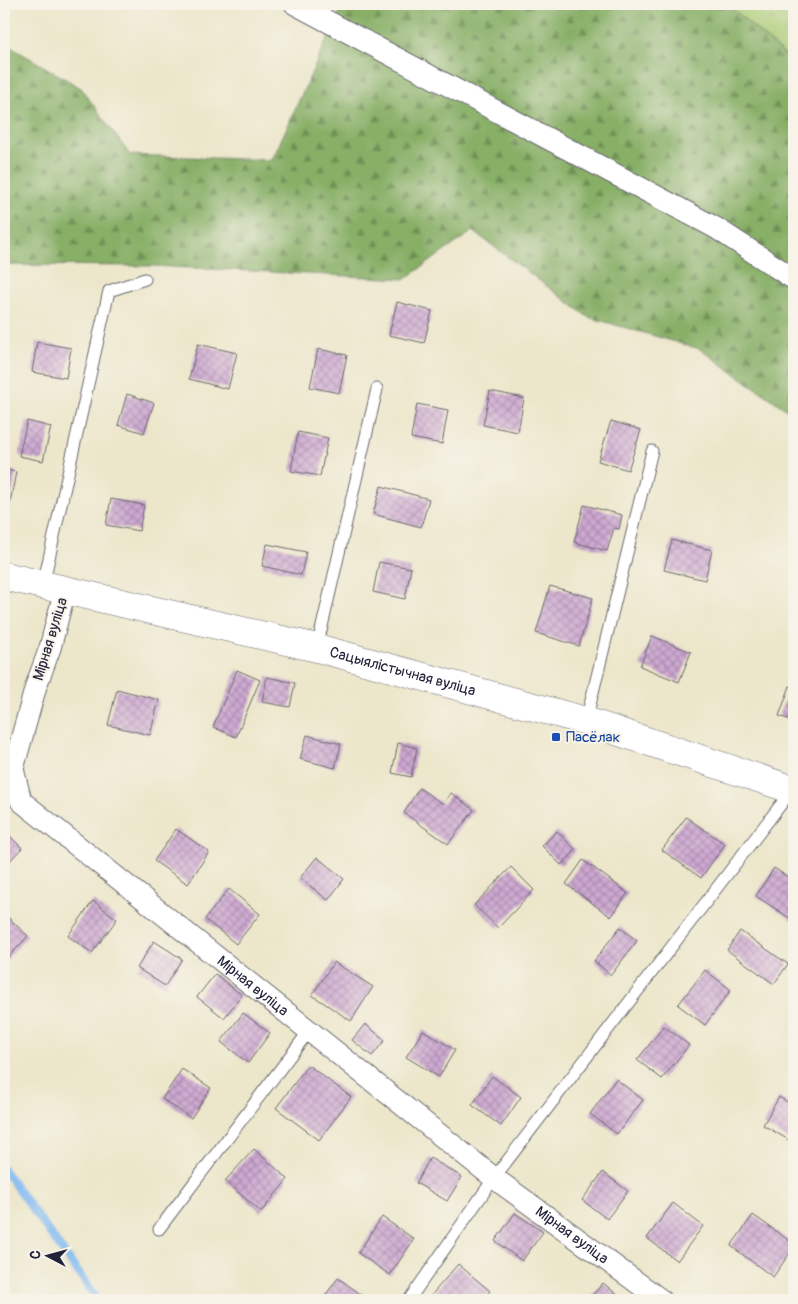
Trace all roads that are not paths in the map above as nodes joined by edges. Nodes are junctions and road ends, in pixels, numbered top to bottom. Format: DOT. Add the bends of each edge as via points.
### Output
graph roads {
  1 [pos="295,4"];
  2 [pos="145,278"];
  3 [pos="794,278"];
  4 [pos="377,389"];
  5 [pos="652,450"];
  6 [pos="4,576"];
  7 [pos="54,588"];
  8 [pos="317,648"];
  9 [pos="586,721"];
  10 [pos="794,790"];
  11 [pos="308,1030"];
  12 [pos="494,1178"];
  13 [pos="159,1229"];
  14 [pos="409,1300"];
  15 [pos="661,1300"];
  1 -- 3 [label="street" via="716,228"];
  2 -- 7 [label="lane" via="109,291"];
  4 -- 8 [label="lane"];
  5 -- 9 [label="lane"];
  6 -- 7 [label="main road, Сацыялістычная вуліца"];
  7 -- 8 [label="main road, Сацыялістычная вуліца"];
  7 -- 11 [label="street, Мірная вуліца" via="50,648 13,769 20,801"];
  8 -- 9 [label="main road, Сацыялістычная вуліца"];
  9 -- 10 [label="main road, Сацыялістычная вуліца"];
  10 -- 12 [label="lane"];
  11 -- 12 [label="street, Мірная вуліца"];
  11 -- 13 [label="lane"];
  12 -- 14 [label="lane"];
  12 -- 15 [label="street, Мірная вуліца"];
}
